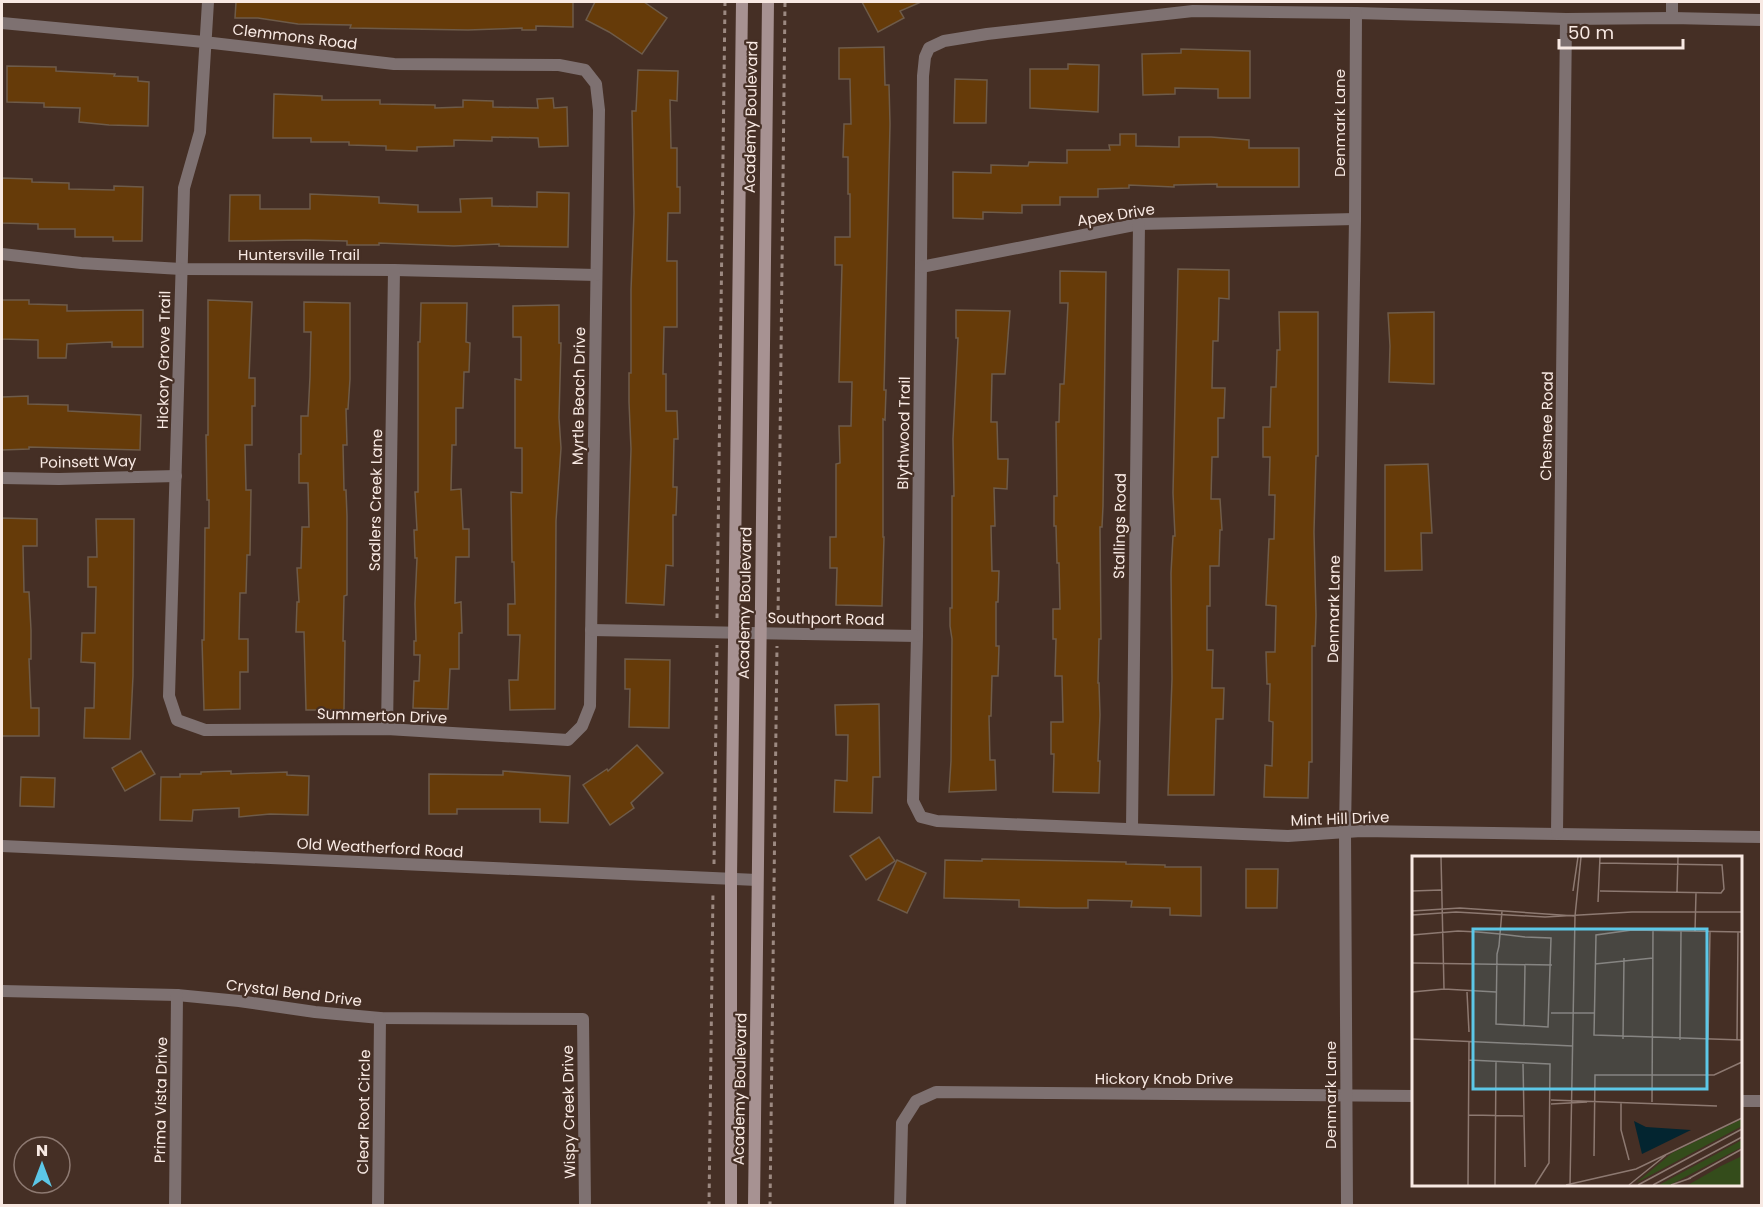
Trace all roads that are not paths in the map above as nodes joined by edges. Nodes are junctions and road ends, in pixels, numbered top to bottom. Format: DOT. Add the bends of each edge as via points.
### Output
graph roads {
  1 [pos="208,2"];
  2 [pos="742,2"];
  3 [pos="768,2"];
  4 [pos="1672,2"];
  5 [pos="1193,6"];
  6 [pos="1356,13"];
  7 [pos="1672,18"];
  8 [pos="1566,19"];
  9 [pos="1761,20"];
  10 [pos="2,23"];
  11 [pos="204,42"];
  12 [pos="585,69"];
  13 [pos="1355,219"];
  14 [pos="1139,224"];
  15 [pos="2,254"];
  16 [pos="921,267"];
  17 [pos="181,269"];
  18 [pos="394,270"];
  19 [pos="596,275"];
  20 [pos="176,476"];
  21 [pos="2,478"];
  22 [pos="591,630"];
  23 [pos="734,632"];
  24 [pos="759,633"];
  25 [pos="917,636"];
  26 [pos="177,720"];
  27 [pos="582,726"];
  28 [pos="387,729"];
  29 [pos="921,817"];
  30 [pos="1132,830"];
  31 [pos="1345,831"];
  32 [pos="1557,833"];
  33 [pos="1761,837"];
  34 [pos="2,846"];
  35 [pos="731,878"];
  36 [pos="757,879"];
  37 [pos="2,991"];
  38 [pos="177,995"];
  39 [pos="380,1018"];
  40 [pos="583,1019"];
  41 [pos="1346,1095"];
  42 [pos="1412,1096"];
  43 [pos="1742,1101"];
  44 [pos="1761,1101"];
  45 [pos="175,1206"];
  46 [pos="378,1206"];
  47 [pos="585,1206"];
  48 [pos="731,1206"];
  49 [pos="754,1206"];
  50 [pos="900,1206"];
  51 [pos="1347,1206"];
  1 -- 11 [label="street, Hickory Grove Trail"];
  2 -- 23 [label="main road, Academy Boulevard"];
  3 -- 24 [label="main road, Academy Boulevard"];
  4 -- 7 [label="street"];
  5 -- 6 [label="street"];
  5 -- 16 [label="street, Blythwood Trail" via="987,34 944,41 929,48 923,76"];
  6 -- 8 [label="street"];
  6 -- 13 [label="street, Denmark Lane"];
  7 -- 8 [label="street"];
  7 -- 9 [label="street"];
  8 -- 32 [label="street, Chesnee Road"];
  10 -- 11 [label="street, Clemmons Road"];
  11 -- 12 [label="street, Clemmons Road" via="394,64 559,64"];
  11 -- 17 [label="street, Hickory Grove Trail" via="200,132 184,188"];
  12 -- 19 [label="street, Myrtle Beach Drive" via="596,84 599,110"];
  13 -- 14 [label="street, Apex Drive"];
  13 -- 31 [label="street, Denmark Lane"];
  14 -- 16 [label="street, Apex Drive"];
  14 -- 30 [label="street, Stallings Road"];
  15 -- 17 [label="street, Huntersville Trail"];
  16 -- 25 [label="street, Blythwood Trail"];
  17 -- 18 [label="street, Huntersville Trail"];
  17 -- 20 [label="street, Hickory Grove Trail"];
  18 -- 19 [label="street, Huntersville Trail"];
  18 -- 28 [label="street, Sadlers Creek Lane"];
  19 -- 22 [label="street, Myrtle Beach Drive"];
  20 -- 21 [label="street, Poinsett Way"];
  20 -- 26 [label="street, Hickory Grove Trail" via="168,696"];
  22 -- 23 [label="street, Southport Road"];
  22 -- 27 [label="street, Myrtle Beach Drive" via="590,706"];
  23 -- 24 [label="street, Southport Road"];
  23 -- 35 [label="main road, Academy Boulevard"];
  24 -- 25 [label="street, Southport Road"];
  24 -- 36 [label="main road, Academy Boulevard"];
  25 -- 29 [label="street, Blythwood Trail" via="913,801"];
  26 -- 28 [label="street, Summerton Drive" via="205,730"];
  27 -- 28 [label="street, Summerton Drive" via="567,740"];
  29 -- 30 [label="street, Mint Hill Drive" via="937,821"];
  30 -- 31 [label="street, Mint Hill Drive" via="1288,836"];
  31 -- 32 [label="street, Mint Hill Drive"];
  31 -- 41 [label="street, Denmark Lane"];
  32 -- 33 [label="street, Mint Hill Drive"];
  34 -- 35 [label="street, Old Weatherford Road"];
  35 -- 36 [label="street, Old Weatherford Road"];
  35 -- 48 [label="main road, Academy Boulevard"];
  36 -- 49 [label="main road, Academy Boulevard"];
  37 -- 38 [label="street, Crystal Bend Drive"];
  38 -- 39 [label="street, Crystal Bend Drive"];
  38 -- 45 [label="street, Prima Vista Drive"];
  39 -- 40 [label="street, Crystal Bend Drive"];
  39 -- 46 [label="street, Clear Root Circle"];
  40 -- 47 [label="street, Wispy Creek Drive"];
  41 -- 42 [label="street, Hickory Knob Drive"];
  41 -- 50 [label="street, Hickory Knob Drive" via="936,1092 916,1101 902,1123"];
  41 -- 51 [label="street, Denmark Lane"];
  43 -- 44 [label="street"];
}
